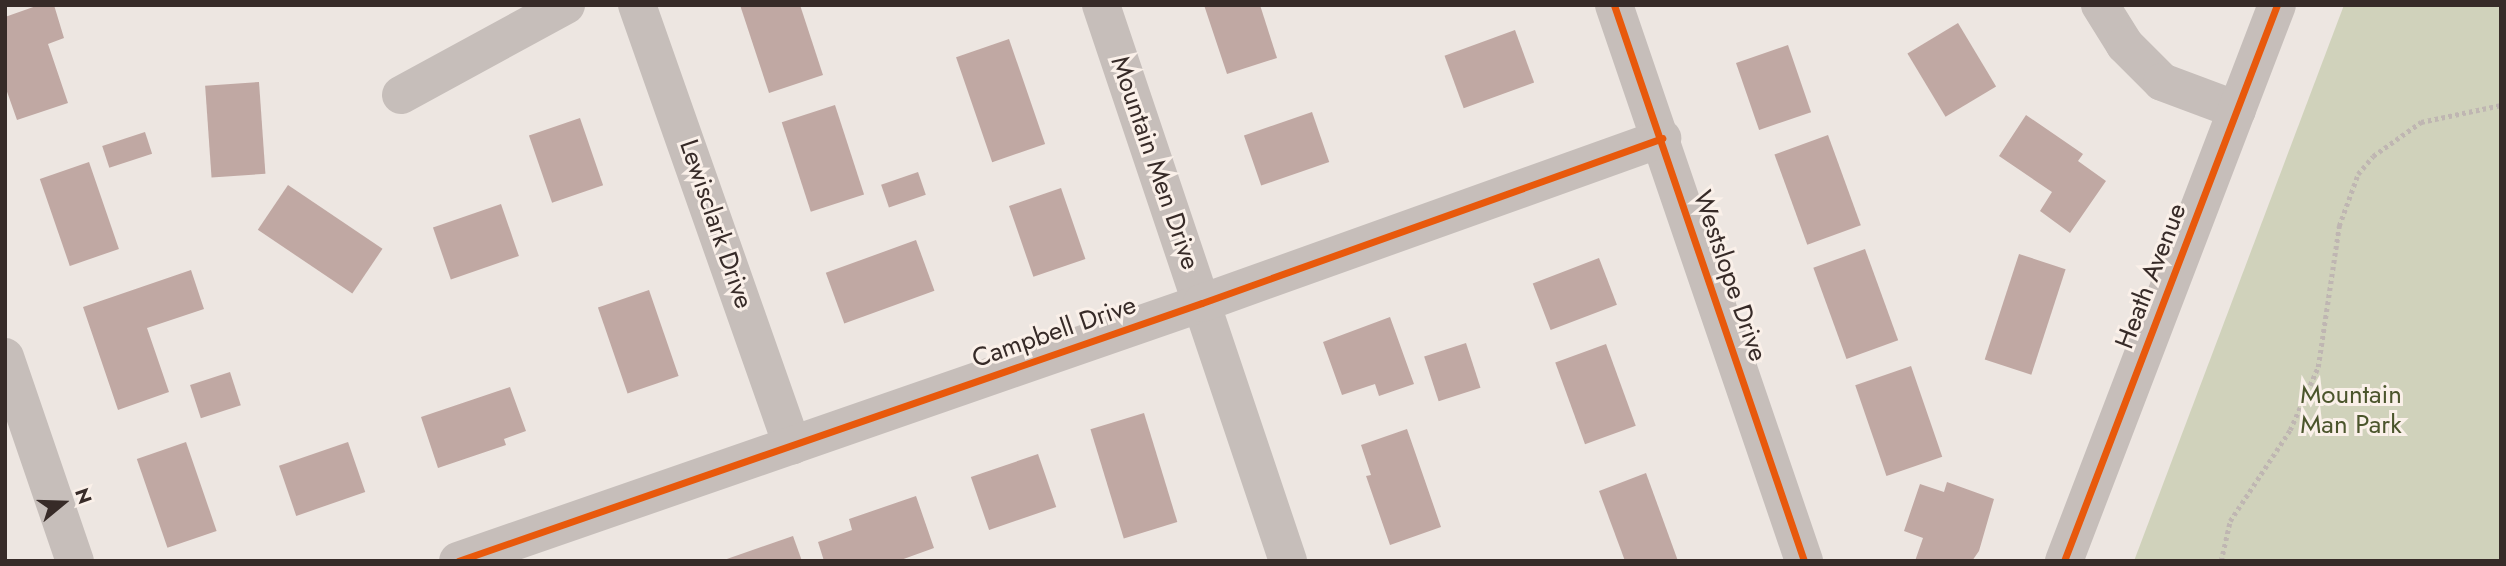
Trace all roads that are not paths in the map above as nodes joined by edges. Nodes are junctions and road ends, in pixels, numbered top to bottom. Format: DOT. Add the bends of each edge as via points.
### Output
graph roads {
  1 [pos="566,5"];
  2 [pos="636,5"];
  3 [pos="1101,5"];
  4 [pos="1614,5"];
  5 [pos="2100,5"];
  6 [pos="2277,5"];
  7 [pos="401,95"];
  8 [pos="2237,110"];
  9 [pos="1662,138"];
  10 [pos="1202,303"];
  11 [pos="5,358"];
  12 [pos="792,445"];
  13 [pos="75,561"];
  14 [pos="457,561"];
  15 [pos="1288,561"];
  16 [pos="1804,561"];
  17 [pos="2064,561"];
  1 -- 7 [label="street"];
  2 -- 12 [label="street, Lewisclark Drive"];
  3 -- 10 [label="street, Mountain Men Drive"];
  4 -- 9 [label="street, Westslope Drive"];
  5 -- 8 [label="street" via="2125,45 2162,82"];
  6 -- 8 [label="street, Heath Avenue"];
  8 -- 17 [label="street, Heath Avenue"];
  9 -- 10 [label="street, Campbell Drive"];
  9 -- 16 [label="street, Westslope Drive"];
  10 -- 12 [label="street, Campbell Drive"];
  10 -- 15 [label="street, Mountain Men Drive"];
  11 -- 13 [label="street"];
  12 -- 14 [label="street, Campbell Drive"];
}
